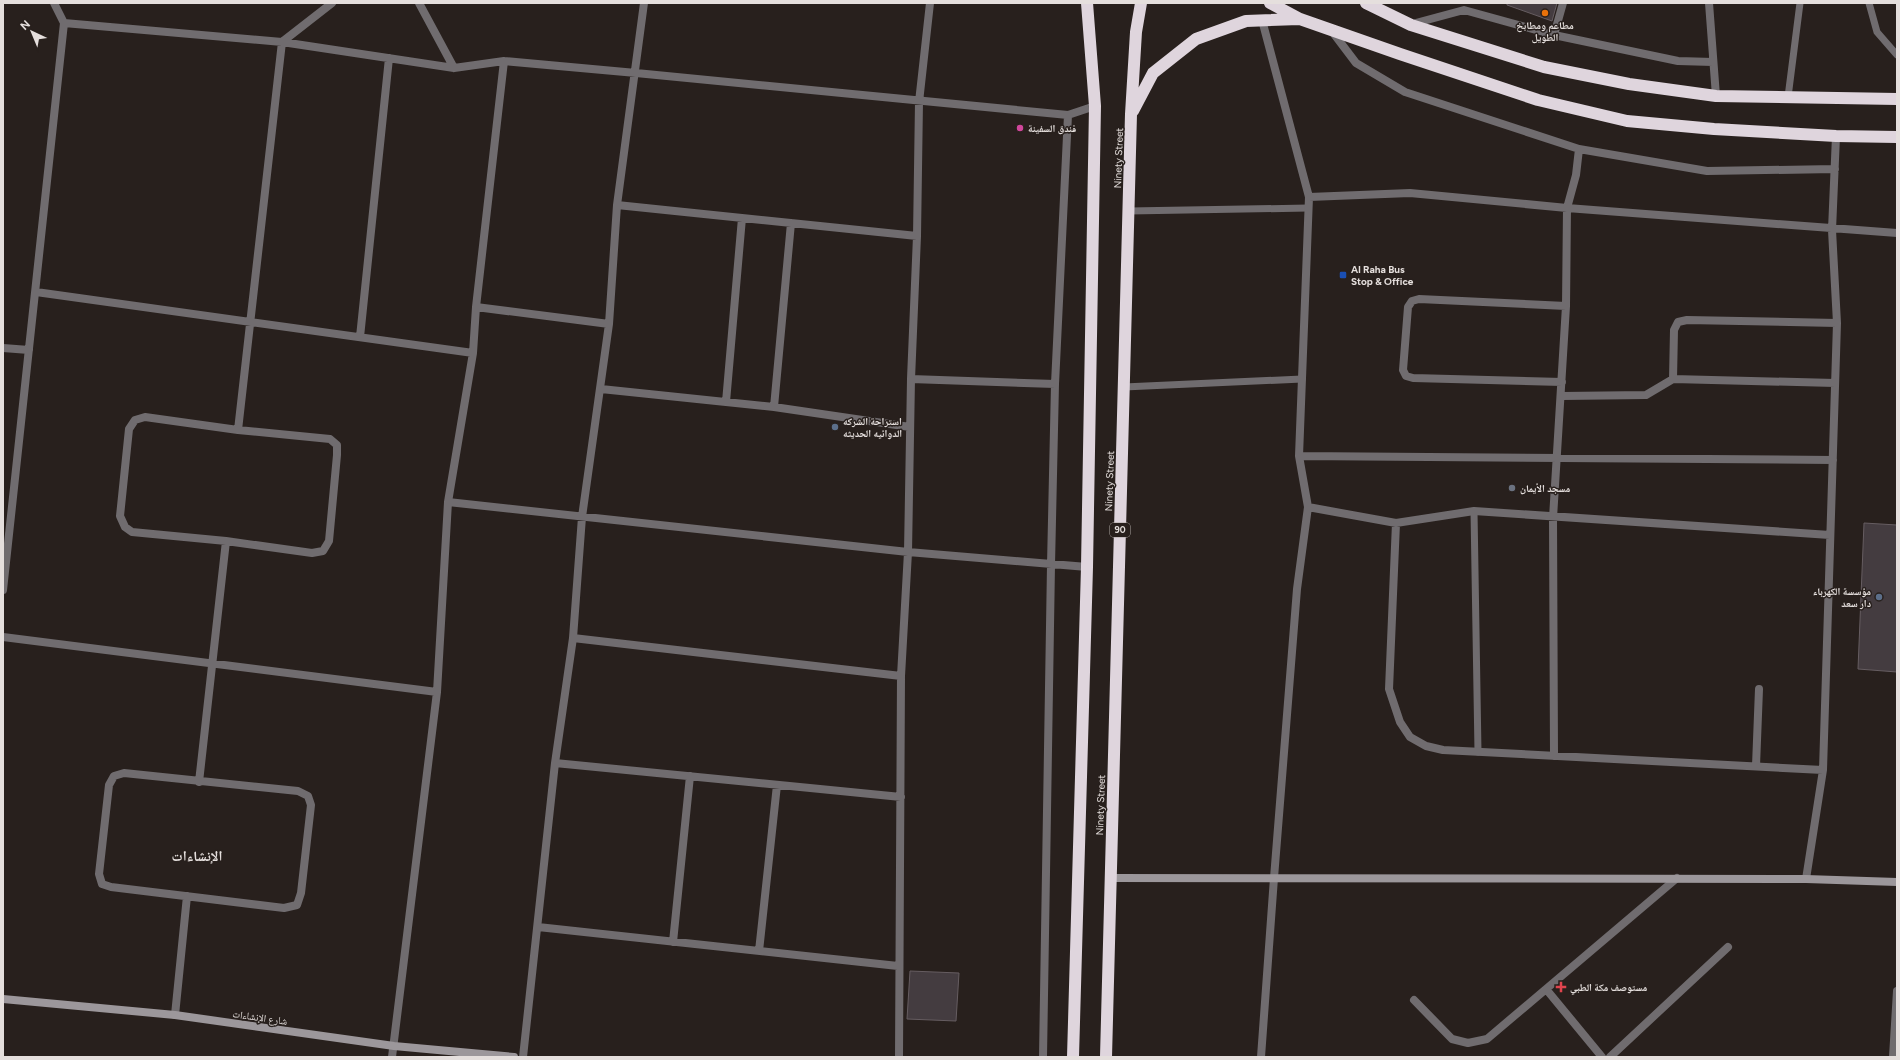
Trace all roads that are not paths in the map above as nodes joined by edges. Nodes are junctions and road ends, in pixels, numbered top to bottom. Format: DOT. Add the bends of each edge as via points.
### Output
graph roads {
  1 [pos="54,3"];
  2 [pos="332,3"];
  3 [pos="419,3"];
  4 [pos="644,3"];
  5 [pos="930,3"];
  6 [pos="1088,3"];
  7 [pos="1141,3"];
  8 [pos="1270,3"];
  9 [pos="1366,3"];
  10 [pos="1563,3"];
  11 [pos="1708,3"];
  12 [pos="1800,3"];
  13 [pos="1869,3"];
  14 [pos="1300,19"];
  15 [pos="1262,20"];
  16 [pos="64,23"];
  17 [pos="1411,24"];
  18 [pos="1330,29"];
  19 [pos="1554,35"];
  20 [pos="282,42"];
  21 [pos="1897,55"];
  22 [pos="389,58"];
  23 [pos="504,62"];
  24 [pos="1713,62"];
  25 [pos="454,68"];
  26 [pos="636,73"];
  27 [pos="1716,96"];
  28 [pos="1788,97"];
  29 [pos="1897,99"];
  30 [pos="919,102"];
  31 [pos="1095,106"];
  32 [pos="1131,114"];
  33 [pos="1068,116"];
  34 [pos="1836,136"];
  35 [pos="1897,137"];
  36 [pos="1579,149"];
  37 [pos="1835,169"];
  38 [pos="1309,197"];
  39 [pos="617,206"];
  40 [pos="1308,208"];
  41 [pos="1567,208"];
  42 [pos="1129,211"];
  43 [pos="742,218"];
  44 [pos="791,223"];
  45 [pos="1832,230"];
  46 [pos="1897,234"];
  47 [pos="917,236"];
  48 [pos="36,292"];
  49 [pos="1566,306"];
  50 [pos="476,307"];
  51 [pos="251,322"];
  52 [pos="1837,323"];
  53 [pos="609,324"];
  54 [pos="360,337"];
  55 [pos="3,348"];
  56 [pos="29,350"];
  57 [pos="473,352"];
  58 [pos="911,379"];
  59 [pos="1302,379"];
  60 [pos="1673,379"];
  61 [pos="1562,382"];
  62 [pos="1835,383"];
  63 [pos="1055,384"];
  64 [pos="1124,387"];
  65 [pos="601,389"];
  66 [pos="1562,396"];
  67 [pos="726,402"];
  68 [pos="774,407"];
  69 [pos="910,426"];
  70 [pos="238,430"];
  71 [pos="1299,456"];
  72 [pos="1558,458"];
  73 [pos="1833,460"];
  74 [pos="448,502"];
  75 [pos="1308,507"];
  76 [pos="1474,511"];
  77 [pos="582,517"];
  78 [pos="1553,518"];
  79 [pos="1396,523"];
  80 [pos="1830,535"];
  81 [pos="226,541"];
  82 [pos="908,552"];
  83 [pos="1051,565"];
  84 [pos="1087,567"];
  85 [pos="3,590"];
  86 [pos="3,637"];
  87 [pos="573,638"];
  88 [pos="212,663"];
  89 [pos="901,676"];
  90 [pos="1759,689"];
  91 [pos="437,692"];
  92 [pos="1478,752"];
  93 [pos="1554,756"];
  94 [pos="555,762"];
  95 [pos="1756,766"];
  96 [pos="1823,770"];
  97 [pos="690,776"];
  98 [pos="199,782"];
  99 [pos="777,785"];
  100 [pos="901,797"];
  101 [pos="1110,878"];
  102 [pos="1274,878"];
  103 [pos="1677,878"];
  104 [pos="1806,879"];
  105 [pos="1897,882"];
  106 [pos="187,896"];
  107 [pos="538,927"];
  108 [pos="673,942"];
  109 [pos="1728,947"];
  110 [pos="759,951"];
  111 [pos="898,966"];
  112 [pos="1546,989"];
  113 [pos="1897,992"];
  114 [pos="3,999"];
  115 [pos="1414,1000"];
  116 [pos="175,1015"];
  117 [pos="394,1046"];
  118 [pos="392,1057"];
  119 [pos="514,1057"];
  120 [pos="523,1057"];
  121 [pos="899,1057"];
  122 [pos="1043,1057"];
  123 [pos="1073,1057"];
  124 [pos="1106,1057"];
  125 [pos="1261,1057"];
  126 [pos="1602,1057"];
  127 [pos="1610,1057"];
  128 [pos="1893,1057"];
  1 -- 16 [label="street"];
  2 -- 20 [label="street"];
  3 -- 25 [label="street"];
  4 -- 26 [label="street"];
  5 -- 30 [label="street"];
  6 -- 31 [label="highway, Ninety Street"];
  7 -- 32 [label="highway, Ninety Street / 90" via="1136,32"];
  8 -- 14 [label="highway"];
  9 -- 17 [label="highway"];
  10 -- 19 [label="street"];
  11 -- 24 [label="street"];
  12 -- 28 [label="lane"];
  13 -- 21 [label="lane" via="1877,32"];
  14 -- 15 [label="highway"];
  14 -- 18 [label="highway"];
  15 -- 32 [label="highway" via="1246,21 1196,39 1153,72"];
  15 -- 38 [label="street"];
  16 -- 20 [label="street"];
  16 -- 48 [label="street"];
  17 -- 19 [label="street" via="1464,10"];
  17 -- 27 [label="highway" via="1544,67 1629,84"];
  18 -- 34 [label="highway" via="1538,100 1627,121"];
  18 -- 36 [label="street" via="1356,62 1405,92"];
  19 -- 24 [label="street" via="1678,61"];
  20 -- 22 [label="street"];
  20 -- 51 [label="street"];
  22 -- 25 [label="street"];
  22 -- 54 [label="street"];
  23 -- 25 [label="street"];
  23 -- 26 [label="street"];
  23 -- 50 [label="street"];
  24 -- 27 [label="street"];
  26 -- 30 [label="street"];
  26 -- 39 [label="street"];
  27 -- 28 [label="highway"];
  28 -- 29 [label="highway"];
  30 -- 33 [label="street"];
  30 -- 47 [label="street"];
  31 -- 33 [label="street"];
  31 -- 84 [label="highway, Ninety Street"];
  32 -- 42 [label="highway, Ninety Street / 90"];
  33 -- 63 [label="street"];
  34 -- 35 [label="highway"];
  34 -- 37 [label="street"];
  36 -- 37 [label="street" via="1707,171"];
  36 -- 41 [label="street" via="1576,175"];
  37 -- 45 [label="street"];
  38 -- 40 [label="street"];
  38 -- 41 [label="street" via="1410,193"];
  39 -- 43 [label="street"];
  39 -- 53 [label="street"];
  40 -- 42 [label="lane"];
  40 -- 59 [label="street"];
  41 -- 45 [label="street"];
  41 -- 49 [label="street"];
  42 -- 64 [label="highway, Ninety Street / 90"];
  43 -- 44 [label="street"];
  43 -- 67 [label="street"];
  44 -- 47 [label="street"];
  44 -- 68 [label="street"];
  45 -- 46 [label="street"];
  45 -- 52 [label="street"];
  47 -- 58 [label="street"];
  48 -- 51 [label="street"];
  48 -- 56 [label="street"];
  49 -- 61 [label="street"];
  49 -- 61 [label="street" via="1412,301 1408,307 1403,370 1406,376 1413,378"];
  50 -- 53 [label="street"];
  50 -- 57 [label="street"];
  51 -- 54 [label="street"];
  51 -- 70 [label="street"];
  52 -- 60 [label="street" via="1687,320 1678,322 1674,330"];
  52 -- 62 [label="street"];
  53 -- 65 [label="street"];
  54 -- 57 [label="street"];
  55 -- 56 [label="street"];
  56 -- 85 [label="street"];
  57 -- 74 [label="street"];
  58 -- 63 [label="street"];
  58 -- 69 [label="street"];
  59 -- 64 [label="lane"];
  59 -- 71 [label="street"];
  60 -- 62 [label="street"];
  60 -- 66 [label="street" via="1646,396"];
  61 -- 66 [label="street"];
  62 -- 73 [label="street"];
  63 -- 83 [label="street"];
  64 -- 101 [label="highway, Ninety Street / 90"];
  65 -- 67 [label="street"];
  65 -- 77 [label="street"];
  66 -- 72 [label="street"];
  67 -- 68 [label="street"];
  68 -- 69 [label="street"];
  69 -- 82 [label="street"];
  70 -- 81 [label="street" via="330,439 337,445 328,541 323,550 312,553"];
  70 -- 81 [label="street" via="145,417 135,420 129,429 120,516 125,527 132,532"];
  71 -- 72 [label="street"];
  71 -- 75 [label="street"];
  72 -- 73 [label="street"];
  72 -- 78 [label="street"];
  73 -- 80 [label="street"];
  74 -- 77 [label="street"];
  74 -- 91 [label="street"];
  75 -- 79 [label="street"];
  75 -- 102 [label="street" via="1297,589"];
  76 -- 78 [label="street"];
  76 -- 79 [label="street"];
  76 -- 92 [label="lane"];
  77 -- 82 [label="street"];
  77 -- 87 [label="street"];
  78 -- 80 [label="street"];
  78 -- 93 [label="street"];
  79 -- 92 [label="street" via="1389,689 1400,722 1410,737 1426,746 1443,750"];
  80 -- 96 [label="street"];
  81 -- 88 [label="street"];
  82 -- 83 [label="street"];
  82 -- 89 [label="street"];
  83 -- 84 [label="street"];
  83 -- 122 [label="street"];
  84 -- 123 [label="highway, Ninety Street"];
  86 -- 88 [label="street"];
  87 -- 89 [label="street"];
  87 -- 94 [label="street"];
  88 -- 91 [label="street"];
  88 -- 98 [label="street"];
  89 -- 100 [label="street"];
  90 -- 95 [label="street"];
  91 -- 117 [label="street"];
  92 -- 93 [label="street"];
  93 -- 95 [label="street"];
  94 -- 97 [label="street"];
  94 -- 107 [label="street"];
  95 -- 96 [label="street"];
  96 -- 104 [label="street"];
  97 -- 99 [label="street"];
  97 -- 108 [label="street"];
  98 -- 106 [label="street" via="124,773 114,776 109,785 99,874 102,884 112,887"];
  98 -- 106 [label="street" via="298,791 308,796 311,805 301,894 297,905 284,908"];
  99 -- 100 [label="street"];
  99 -- 110 [label="street"];
  100 -- 111 [label="street"];
  101 -- 102 [label="street"];
  101 -- 124 [label="highway, Ninety Street / 90"];
  102 -- 103 [label="street"];
  102 -- 125 [label="street"];
  103 -- 104 [label="street"];
  103 -- 112 [label="street"];
  104 -- 105 [label="street"];
  106 -- 116 [label="street"];
  107 -- 108 [label="street"];
  107 -- 120 [label="street"];
  108 -- 110 [label="street"];
  109 -- 127 [label="street"];
  110 -- 111 [label="street"];
  111 -- 121 [label="street"];
  112 -- 115 [label="street" via="1487,1039 1468,1043 1452,1039"];
  112 -- 126 [label="street"];
  113 -- 128 [label="street"];
  114 -- 116 [label="street, شارع الإنشاءات"];
  116 -- 117 [label="street, شارع الإنشاءات"];
  117 -- 118 [label="street"];
  117 -- 119 [label="street, شارع الإنشاءات"];
}
